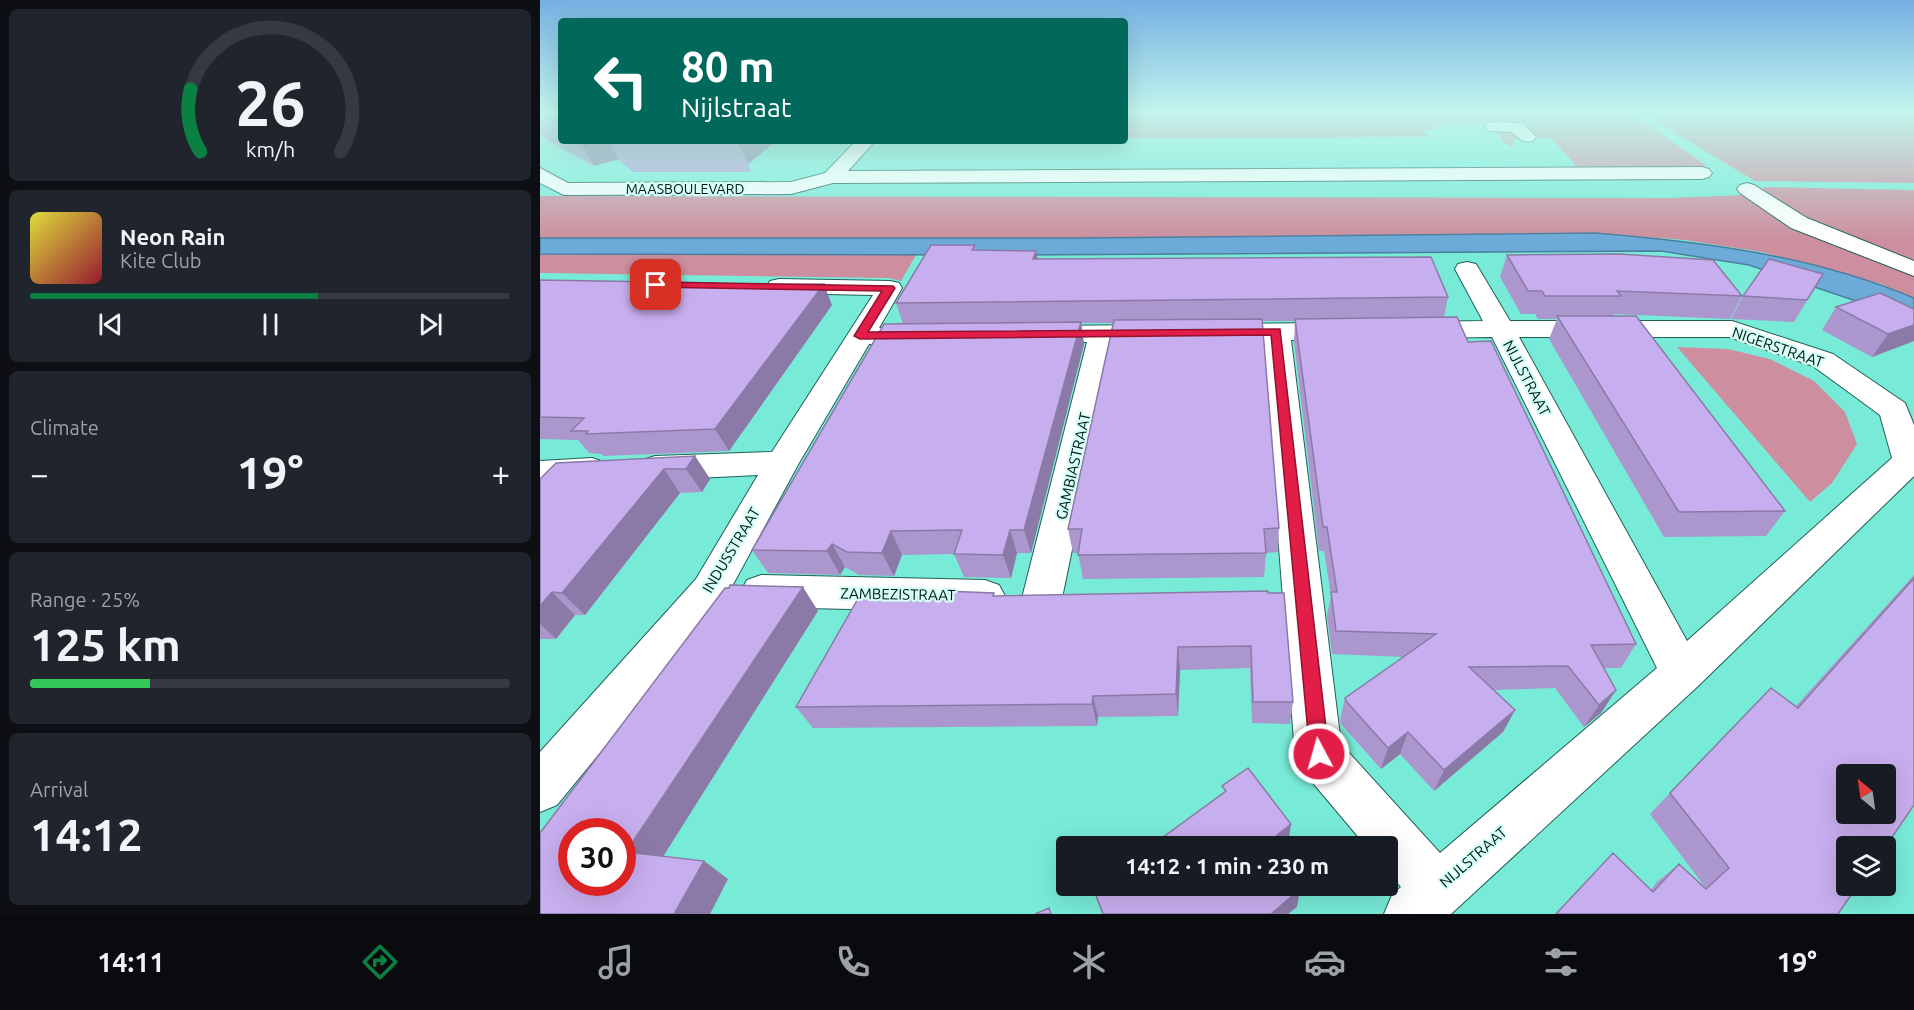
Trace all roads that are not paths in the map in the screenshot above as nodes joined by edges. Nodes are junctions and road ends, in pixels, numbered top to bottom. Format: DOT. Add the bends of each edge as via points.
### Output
graph roads {
  1 [pos="853,155"];
  2 [pos="1702,173"];
  3 [pos="540,174"];
  4 [pos="832,177"];
  5 [pos="1747,189"];
  6 [pos="1914,268"];
  7 [pos="1467,269"];
  8 [pos="759,286"];
  9 [pos="1501,329"];
  10 [pos="1276,332"];
  11 [pos="1103,334"];
  12 [pos="953,335"];
  13 [pos="1010,335"];
  14 [pos="860,336"];
  15 [pos="782,463"];
  16 [pos="540,473"];
  17 [pos="710,590"];
  18 [pos="1060,598"];
  19 [pos="1682,673"];
  20 [pos="540,788"];
  21 [pos="1424,902"];
  1 -- 4 [label="street"];
  2 -- 4 [label="street, MAASBOULEVARD"];
  3 -- 4 [label="street, MAASBOULEVARD" via="564,189 791,188"];
  5 -- 6 [label="street" via="1799,223"];
  7 -- 9 [label="street"];
  8 -- 14 [label="street, INDUSSTRAAT" via="890,288"];
  9 -- 10 [label="street, NIJLSTRAAT"];
  9 -- 19 [label="street, NIJLSTRAAT"];
  9 -- 19 [label="street, NIGERSTRAAT" via="1732,329 1823,360 1894,410 1909,461"];
  10 -- 11 [label="street, NIJLSTRAAT"];
  10 -- 21 [label="street" via="1284,595 1319,754"];
  11 -- 13 [label="street, NIJLSTRAAT"];
  11 -- 18 [label="street, GAMBIASTRAAT"];
  12 -- 14 [label="street"];
  14 -- 15 [label="street, INDUSSTRAAT"];
  15 -- 16 [label="street"];
  15 -- 17 [label="street, INDUSSTRAAT"];
  17 -- 18 [label="street, ZAMBEZISTRAAT"];
  17 -- 20 [label="street, INDUSSTRAAT"];
  19 -- 21 [label="street, NIJLSTRAAT"];
}
